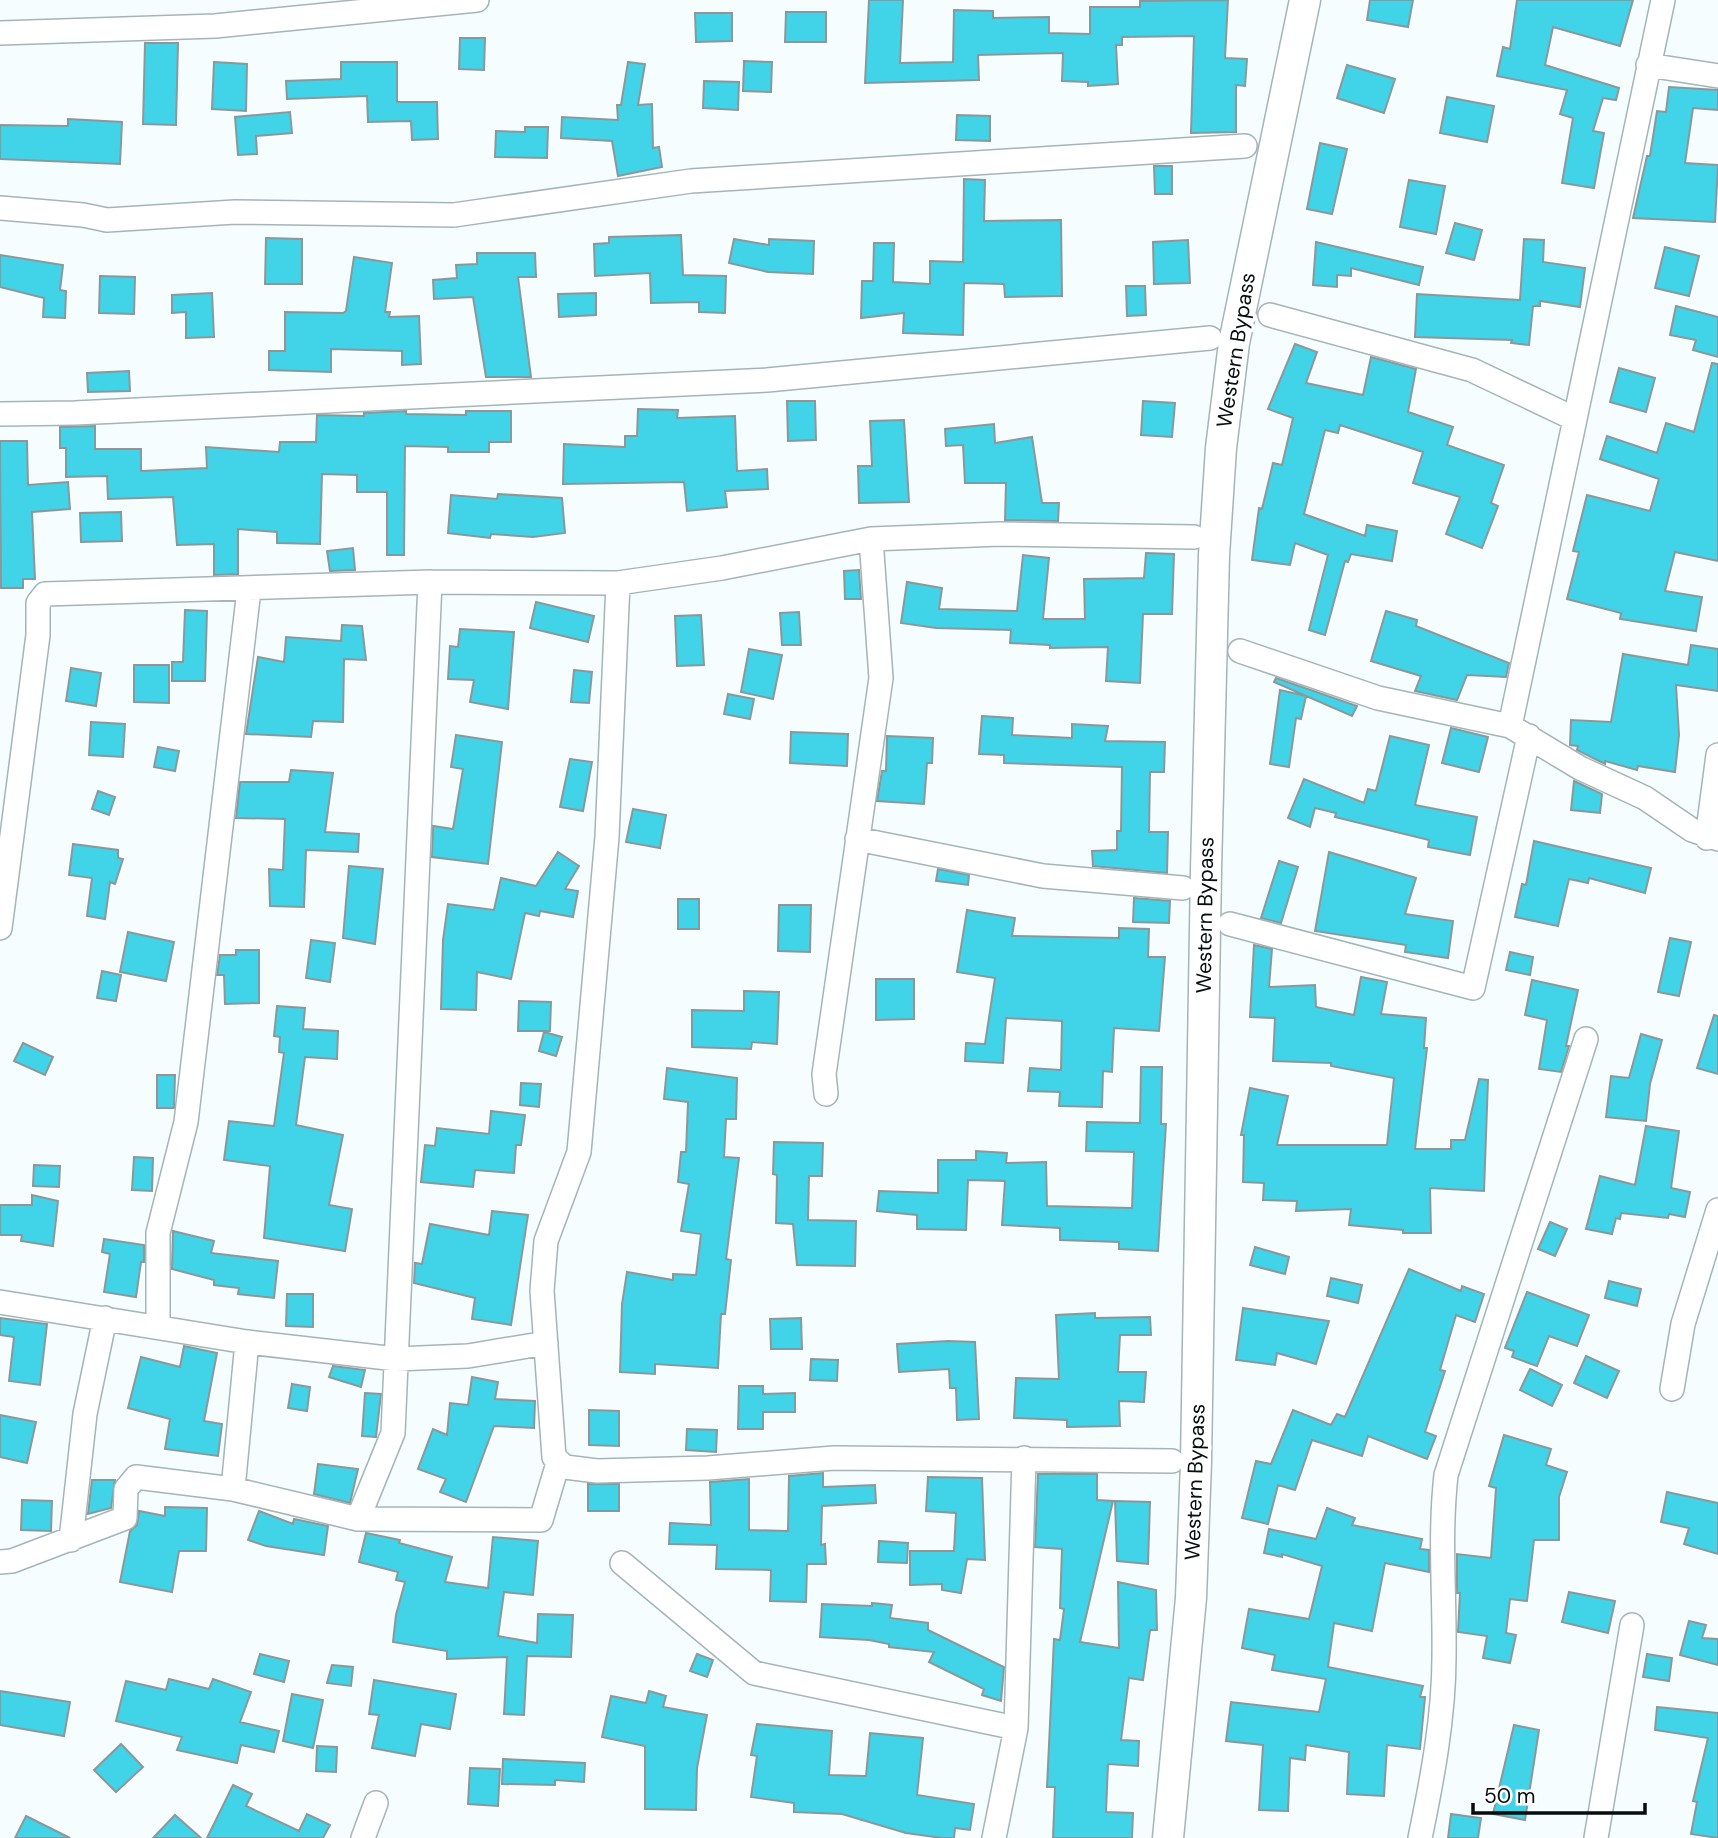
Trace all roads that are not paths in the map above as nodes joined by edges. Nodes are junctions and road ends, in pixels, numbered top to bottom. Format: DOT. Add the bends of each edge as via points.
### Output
graph roads {
  1 [pos="477,0"];
  2 [pos="1305,0"];
  3 [pos="1663,0"];
  4 [pos="0,33"];
  5 [pos="1648,65"];
  6 [pos="1718,76"];
  7 [pos="1245,146"];
  8 [pos="0,208"];
  9 [pos="1270,315"];
  10 [pos="1210,338"];
  11 [pos="0,414"];
  12 [pos="1575,419"];
  13 [pos="1195,537"];
  14 [pos="871,539"];
  15 [pos="430,582"];
  16 [pos="618,583"];
  17 [pos="249,590"];
  18 [pos="1240,652"];
  19 [pos="1520,731"];
  20 [pos="1718,755"];
  21 [pos="857,839"];
  22 [pos="1712,839"];
  23 [pos="1183,888"];
  24 [pos="1230,924"];
  25 [pos="0,928"];
  26 [pos="1586,1039"];
  27 [pos="825,1094"];
  28 [pos="1718,1210"];
  29 [pos="0,1302"];
  30 [pos="105,1318"];
  31 [pos="158,1327"];
  32 [pos="247,1342"];
  33 [pos="547,1343"];
  34 [pos="396,1359"];
  35 [pos="1672,1389"];
  36 [pos="1024,1458"];
  37 [pos="1172,1461"];
  38 [pos="558,1463"];
  39 [pos="233,1489"];
  40 [pos="358,1520"];
  41 [pos="71,1539"];
  42 [pos="0,1562"];
  43 [pos="622,1563"];
  44 [pos="1632,1625"];
  45 [pos="1016,1728"];
  46 [pos="376,1802"];
  47 [pos="363,1838"];
  48 [pos="994,1838"];
  49 [pos="1168,1838"];
  50 [pos="1420,1838"];
  51 [pos="1596,1838"];
  1 -- 4 [label="street" via="215,26"];
  2 -- 49 [label="main road, Western Bypass" via="1239,316 1221,448 1205,897 1191,1598"];
  3 -- 5 [label="street"];
  5 -- 6 [label="street"];
  5 -- 12 [label="street"];
  7 -- 8 [label="street" via="691,181 454,215 235,212 107,220"];
  9 -- 12 [label="street" via="1472,370"];
  10 -- 11 [label="street" via="767,380"];
  12 -- 19 [label="street"];
  13 -- 14 [label="street" via="1000,534"];
  14 -- 16 [label="street"];
  14 -- 21 [label="street" via="881,678"];
  15 -- 16 [label="street"];
  15 -- 17 [label="street"];
  15 -- 34 [label="street"];
  16 -- 33 [label="street" via="607,837 579,1152 546,1241 542,1291"];
  17 -- 25 [label="street" via="45,594 38,603 38,635"];
  17 -- 31 [label="street" via="186,1122 158,1233"];
  18 -- 19 [label="street" via="1378,698"];
  19 -- 22 [label="street"];
  19 -- 24 [label="street" via="1473,988"];
  20 -- 22 [label="street"];
  21 -- 23 [label="street" via="1043,876"];
  21 -- 27 [label="street"];
  26 -- 50 [label="street" via="1446,1475 1440,1530 1444,1660"];
  28 -- 35 [label="street" via="1683,1324"];
  29 -- 30 [label="street"];
  30 -- 31 [label="street"];
  30 -- 41 [label="street" via="85,1414"];
  31 -- 32 [label="street"];
  32 -- 34 [label="street"];
  32 -- 39 [label="street"];
  33 -- 34 [label="street" via="468,1356"];
  33 -- 38 [label="street" via="549,1408"];
  34 -- 40 [label="street" via="393,1433"];
  36 -- 37 [label="street"];
  36 -- 38 [label="street" via="834,1458 597,1471"];
  36 -- 45 [label="street"];
  38 -- 40 [label="street" via="541,1520"];
  39 -- 40 [label="street"];
  39 -- 41 [label="street" via="136,1477 126,1489 125,1518"];
  41 -- 42 [label="street"];
  43 -- 45 [label="street" via="754,1673"];
  44 -- 51 [label="street"];
  45 -- 48 [label="street"];
  46 -- 47 [label="street"];
}
